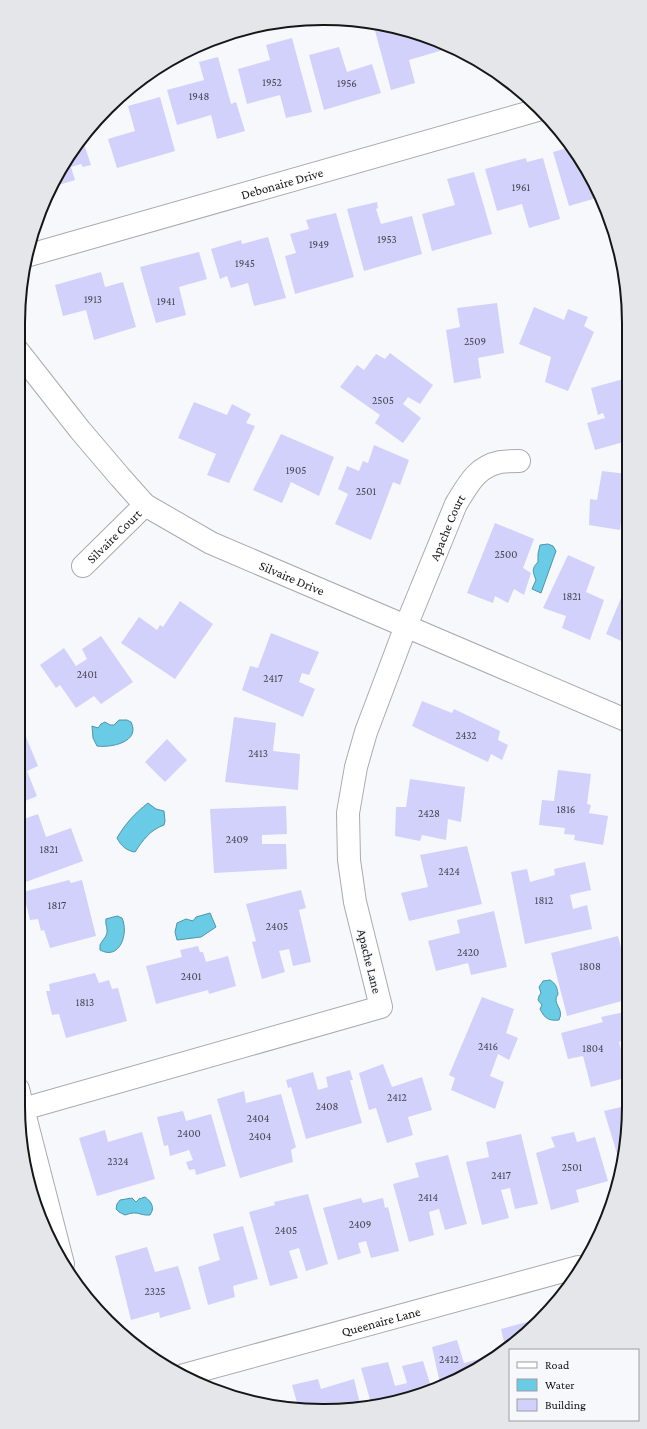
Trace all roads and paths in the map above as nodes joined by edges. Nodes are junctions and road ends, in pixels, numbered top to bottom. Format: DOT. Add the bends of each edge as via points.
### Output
graph roads {
  1 [pos="534,111"];
  2 [pos="33,254"];
  3 [pos="25,360"];
  4 [pos="519,461"];
  5 [pos="145,505"];
  6 [pos="83,566"];
  7 [pos="406,626"];
  8 [pos="622,718"];
  9 [pos="25,1098"];
  10 [pos="26,1117"];
  11 [pos="57,1239"];
  12 [pos="574,1268"];
  13 [pos="191,1373"];
  1 -- 2 [label="street, Debonaire Drive"];
  3 -- 5 [label="street, Silvaire Drive" via="85,436"];
  4 -- 7 [label="street, Apache Court" via="500,462 480,470 467,487 456,504"];
  5 -- 6 [label="street, Silvaire Court"];
  5 -- 7 [label="street, Silvaire Drive" via="211,543"];
  7 -- 8 [label="street, Silvaire Drive"];
  7 -- 9 [label="street, Apache Lane" via="366,732 356,767 348,813 349,860 355,902 381,1007"];
  10 -- 11 [label="street"];
  12 -- 13 [label="street, Queenaire Lane"];
}
